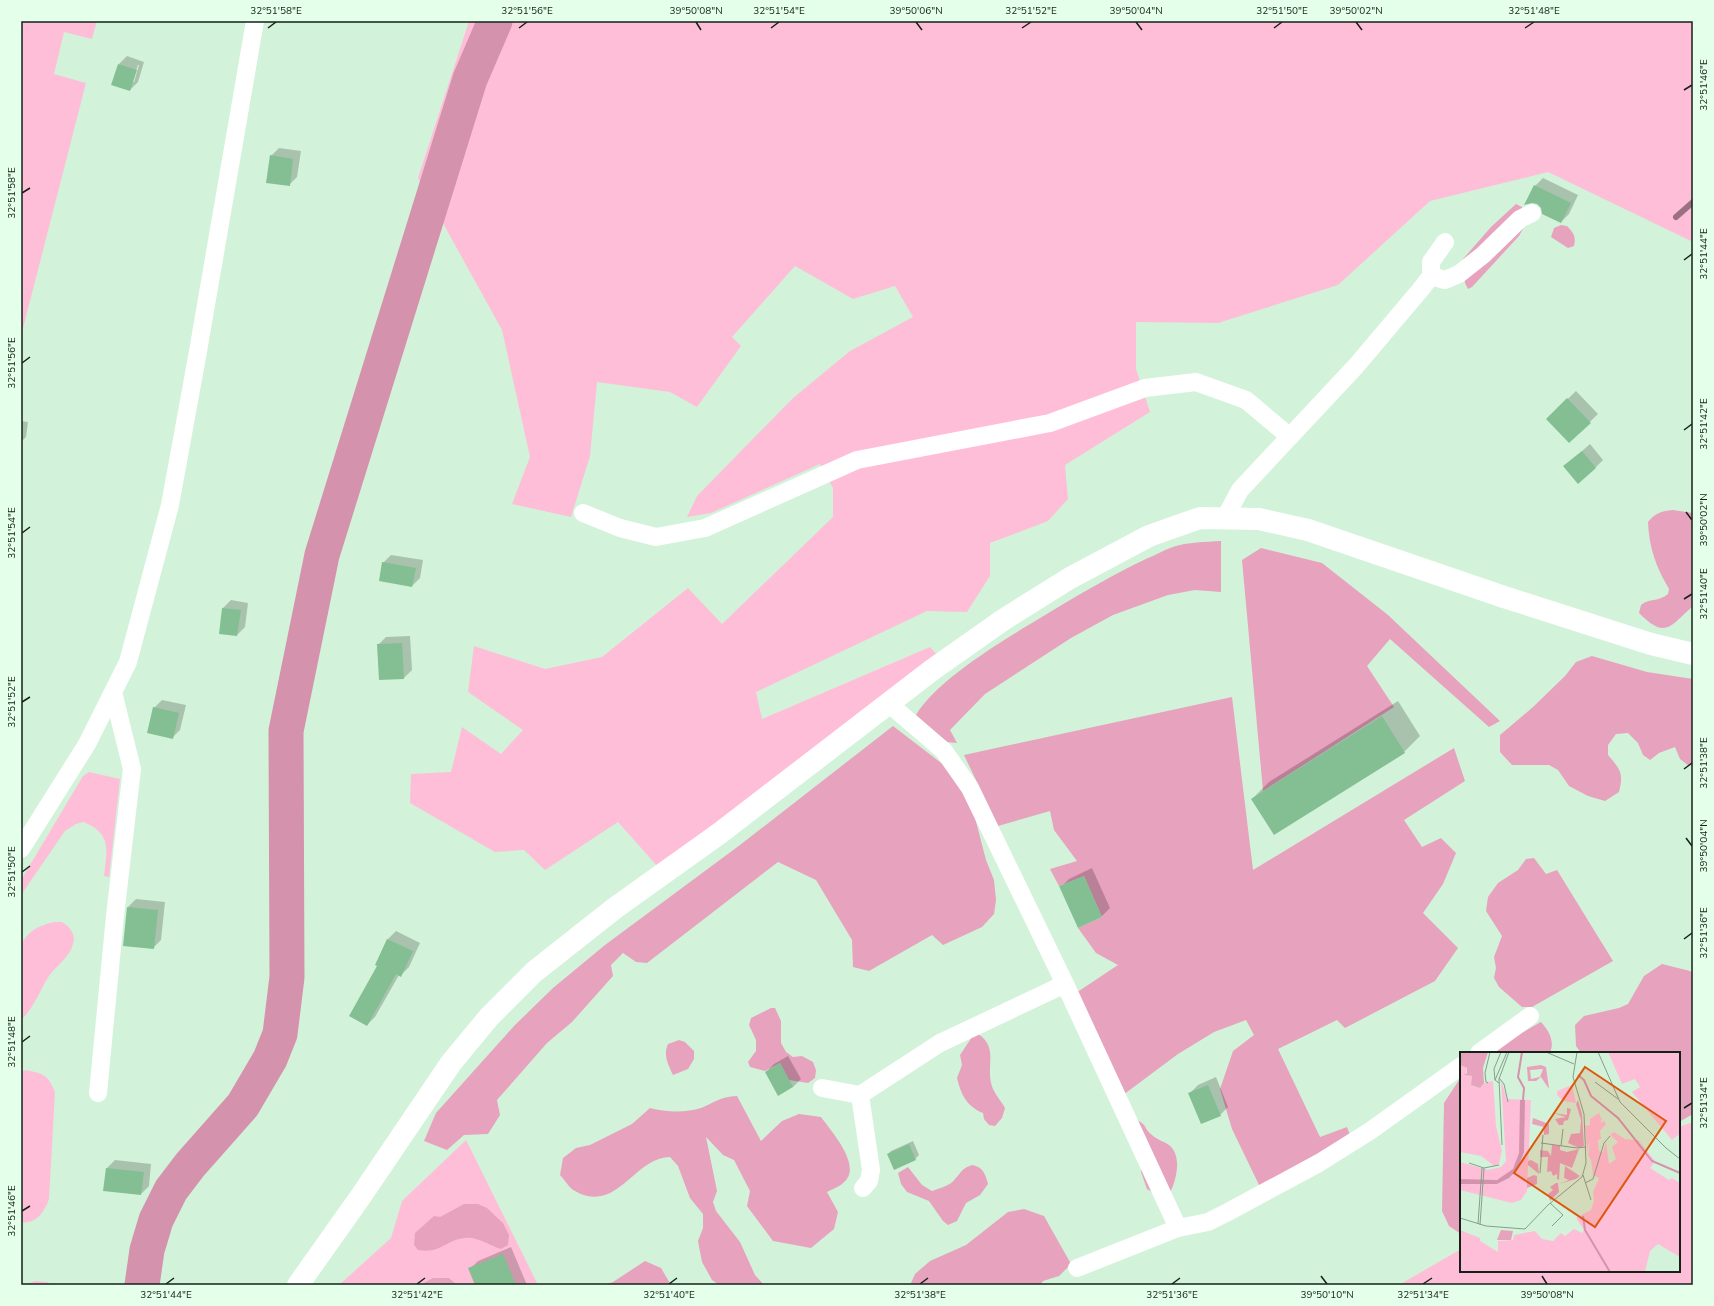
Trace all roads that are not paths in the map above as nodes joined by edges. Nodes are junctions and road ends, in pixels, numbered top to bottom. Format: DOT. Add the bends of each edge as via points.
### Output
graph roads {
  1 [pos="255,21"];
  2 [pos="1532,213"];
  3 [pos="1445,242"];
  4 [pos="1430,276"];
  5 [pos="1290,437"];
  6 [pos="583,513"];
  7 [pos="1226,518"];
  8 [pos="1693,654"];
  9 [pos="113,692"];
  10 [pos="888,703"];
  11 [pos="21,849"];
  12 [pos="1064,984"];
  13 [pos="1530,1016"];
  14 [pos="1480,1052"];
  15 [pos="1460,1067"];
  16 [pos="822,1088"];
  17 [pos="98,1093"];
  18 [pos="860,1095"];
  19 [pos="863,1188"];
  20 [pos="1178,1228"];
  21 [pos="1077,1268"];
  22 [pos="298,1285"];
  1 -- 9 [label="street" via="170,504 128,662"];
  2 -- 4 [label="street" via="1520,219 1459,274 1445,280"];
  3 -- 4 [label="street" via="1431,262"];
  4 -- 5 [label="street" via="1356,366"];
  5 -- 6 [label="street" via="1246,400 1196,382 1145,388 1050,423 856,460 704,528 656,537 620,528"];
  5 -- 7 [label="street" via="1240,490"];
  7 -- 8 [label="street" via="1258,519 1308,530 1504,597 1651,644"];
  7 -- 10 [label="street" via="1200,518 1149,536 1070,578 1003,620"];
  9 -- 11 [label="street" via="87,744"];
  9 -- 17 [label="street" via="132,769"];
  10 -- 12 [label="street" via="944,751 970,788"];
  10 -- 22 [label="street" via="534,972 489,1017 451,1063"];
  12 -- 18 [label="street" via="940,1044"];
  12 -- 20 [label="street"];
  13 -- 14 [label="street"];
  15 -- 20 [label="street" via="1370,1131 1319,1163 1208,1222"];
  16 -- 18 [label="street"];
  18 -- 19 [label="street" via="871,1170 869,1181"];
  20 -- 21 [label="street"];
}
